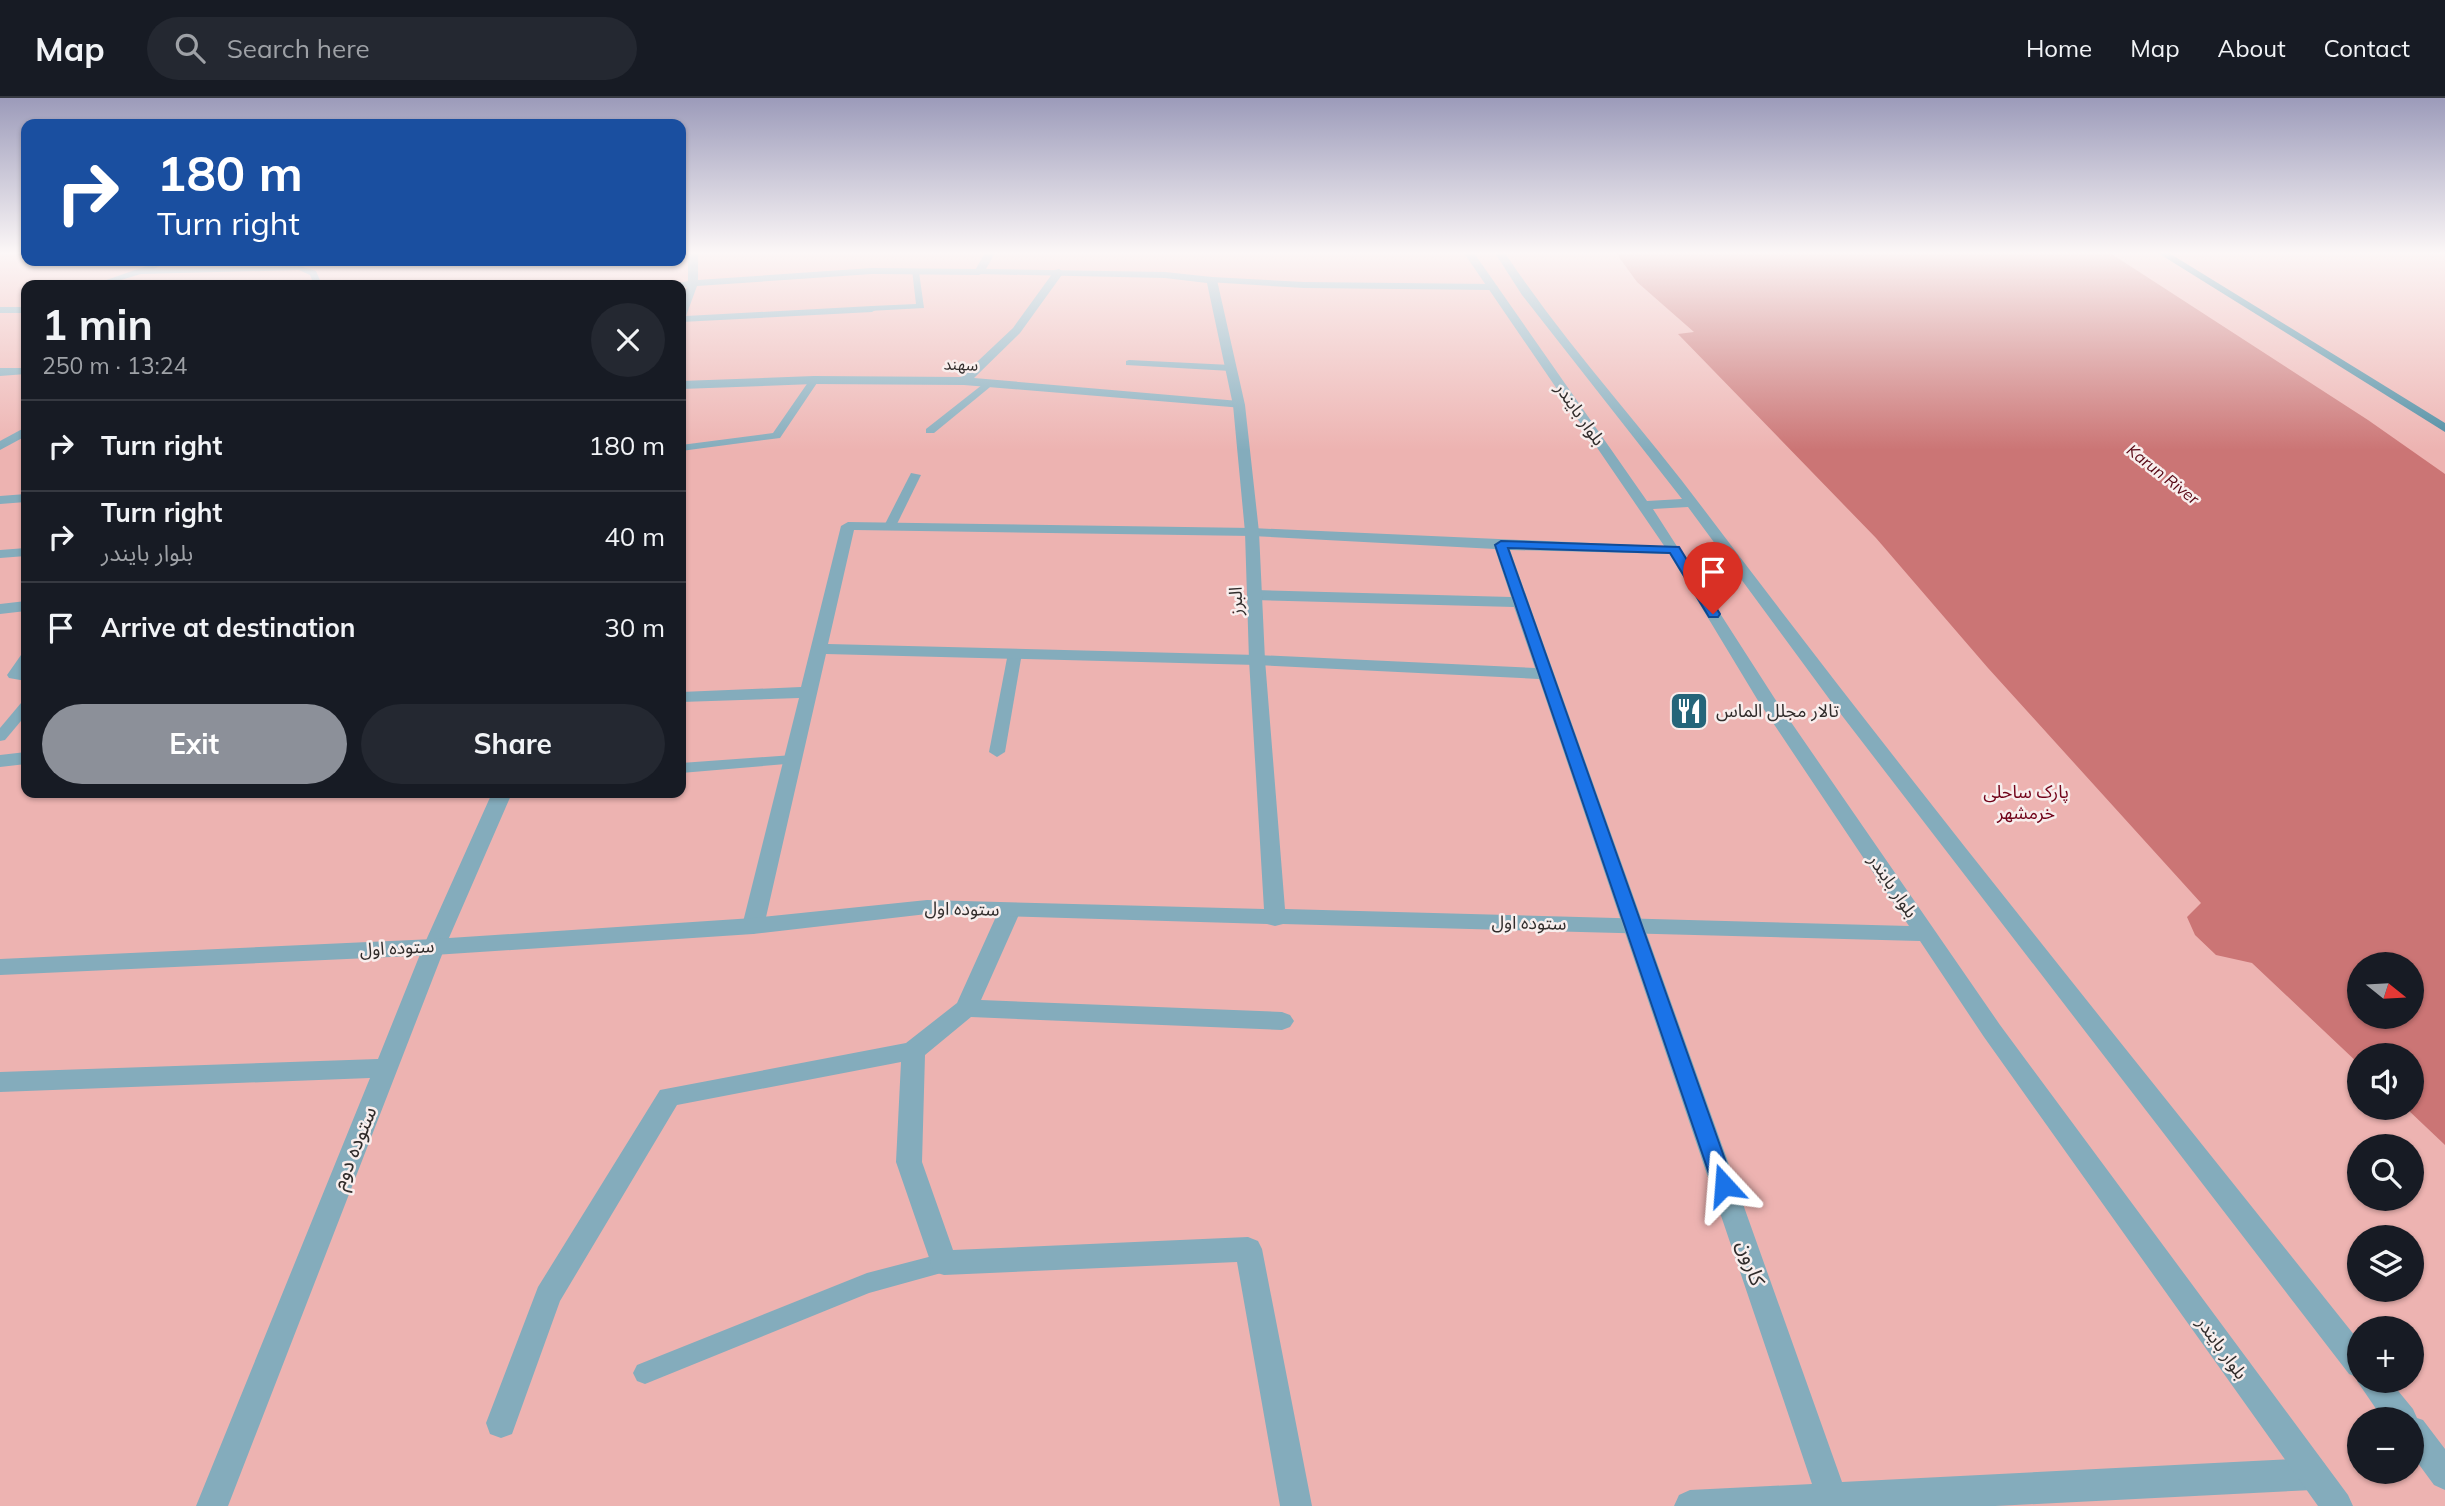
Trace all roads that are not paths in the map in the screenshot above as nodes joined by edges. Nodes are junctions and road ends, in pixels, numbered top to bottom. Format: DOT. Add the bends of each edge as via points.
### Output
graph roads {
  1 [pos="1029,319"];
  2 [pos="1220,319"];
  3 [pos="1515,319"];
  4 [pos="1546,319"];
  5 [pos="2269,319"];
  6 [pos="1129,363"];
  7 [pos="1231,368"];
  8 [pos="21,371"];
  9 [pos="0,372"];
  10 [pos="814,380"];
  11 [pos="964,381"];
  12 [pos="990,383"];
  13 [pos="686,385"];
  14 [pos="1239,405"];
  15 [pos="0,428"];
  16 [pos="2445,428"];
  17 [pos="21,430"];
  18 [pos="930,431"];
  19 [pos="21,433"];
  20 [pos="0,446"];
  21 [pos="686,447"];
  22 [pos="915,475"];
  23 [pos="21,498"];
  24 [pos="0,500"];
  25 [pos="1692,503"];
  26 [pos="1643,505"];
  27 [pos="890,527"];
  28 [pos="1252,532"];
  29 [pos="1501,545"];
  30 [pos="1674,550"];
  31 [pos="21,552"];
  32 [pos="0,554"];
  33 [pos="1255,595"];
  34 [pos="1520,602"];
  35 [pos="21,607"];
  36 [pos="0,609"];
  37 [pos="818,649"];
  38 [pos="1015,653"];
  39 [pos="1257,660"];
  40 [pos="21,665"];
  41 [pos="1545,674"];
  42 [pos="21,676"];
  43 [pos="809,692"];
  44 [pos="686,697"];
  45 [pos="21,712"];
  46 [pos="0,737"];
  47 [pos="998,752"];
  48 [pos="21,759"];
  49 [pos="793,760"];
  50 [pos="0,761"];
  51 [pos="686,768"];
  52 [pos="500,798"];
  53 [pos="1010,910"];
  54 [pos="1276,919"];
  55 [pos="1633,924"];
  56 [pos="753,926"];
  57 [pos="1926,934"];
  58 [pos="434,947"];
  59 [pos="0,967"];
  60 [pos="966,1008"];
  61 [pos="1282,1021"];
  62 [pos="913,1051"];
  63 [pos="387,1068"];
  64 [pos="0,1082"];
  65 [pos="944,1263"];
  66 [pos="2347,1349"];
  67 [pos="645,1373"];
  68 [pos="2381,1393"];
  69 [pos="2393,1407"];
  70 [pos="501,1423"];
  71 [pos="2424,1447"];
  72 [pos="2313,1474"];
  73 [pos="2445,1474"];
  74 [pos="1834,1501"];
  75 [pos="212,1506"];
  76 [pos="1296,1506"];
  77 [pos="1690,1506"];
  78 [pos="2337,1506"];
  1 -- 11 [label="street"];
  2 -- 7 [label="street, البرز"];
  3 -- 26 [label="street, بلوار بایندر"];
  4 -- 25 [label="street, بلوار بایندر"];
  5 -- 16 [label="main road"];
  6 -- 7 [label="lane"];
  7 -- 14 [label="street, البرز"];
  8 -- 9 [label="street"];
  10 -- 11 [label="street, سهند"];
  10 -- 13 [label="street, سهند"];
  10 -- 21 [label="lane" via="776,436"];
  11 -- 12 [label="street, سهند"];
  12 -- 14 [label="street, سهند"];
  12 -- 18 [label="lane"];
  14 -- 28 [label="street, البرز"];
  15 -- 17 [label="street"];
  19 -- 20 [label="street"];
  22 -- 27 [label="lane"];
  23 -- 24 [label="street"];
  25 -- 26 [label="street"];
  25 -- 66 [label="street, بلوار بایندر" via="1836,696"];
  26 -- 30 [label="street, بلوار بایندر"];
  27 -- 28 [label="street"];
  27 -- 37 [label="street" via="848,526"];
  28 -- 29 [label="street"];
  28 -- 33 [label="street, البرز"];
  29 -- 30 [label="street"];
  29 -- 34 [label="street, کارون"];
  30 -- 57 [label="street, بلوار بایندر" via="1766,699"];
  31 -- 32 [label="street"];
  33 -- 34 [label="street"];
  33 -- 39 [label="street, البرز"];
  34 -- 41 [label="street, کارون"];
  35 -- 36 [label="street"];
  37 -- 38 [label="street"];
  37 -- 43 [label="street"];
  38 -- 39 [label="street"];
  38 -- 47 [label="lane"];
  39 -- 41 [label="street"];
  39 -- 54 [label="street, البرز"];
  40 -- 42 [label="lane" via="14,675"];
  41 -- 55 [label="street, کارون"];
  43 -- 44 [label="street"];
  43 -- 49 [label="street"];
  45 -- 46 [label="lane"];
  48 -- 50 [label="street"];
  49 -- 51 [label="lane"];
  49 -- 56 [label="street"];
  52 -- 58 [label="street, ستوده دوم"];
  53 -- 54 [label="street, ستوده اول"];
  53 -- 56 [label="street, ستوده اول" via="927,907"];
  53 -- 60 [label="street"];
  54 -- 55 [label="street, ستوده اول"];
  55 -- 57 [label="street, ستوده اول"];
  55 -- 74 [label="street, کارون"];
  56 -- 58 [label="street, ستوده اول"];
  57 -- 72 [label="street, بلوار بایندر"];
  58 -- 59 [label="street, ستوده اول"];
  58 -- 63 [label="street, ستوده دوم"];
  60 -- 61 [label="street"];
  60 -- 62 [label="street"];
  62 -- 65 [label="street" via="909,1162"];
  62 -- 70 [label="street" via="669,1097 548,1296"];
  63 -- 64 [label="street"];
  63 -- 75 [label="street, ستوده دوم"];
  65 -- 67 [label="lane" via="867,1283"];
  65 -- 76 [label="street" via="1248,1249"];
  68 -- 69 [label="street"];
  71 -- 73 [label="street"];
  72 -- 74 [label="street"];
  72 -- 78 [label="street, بلوار بایندر"];
  74 -- 77 [label="street"];
}
